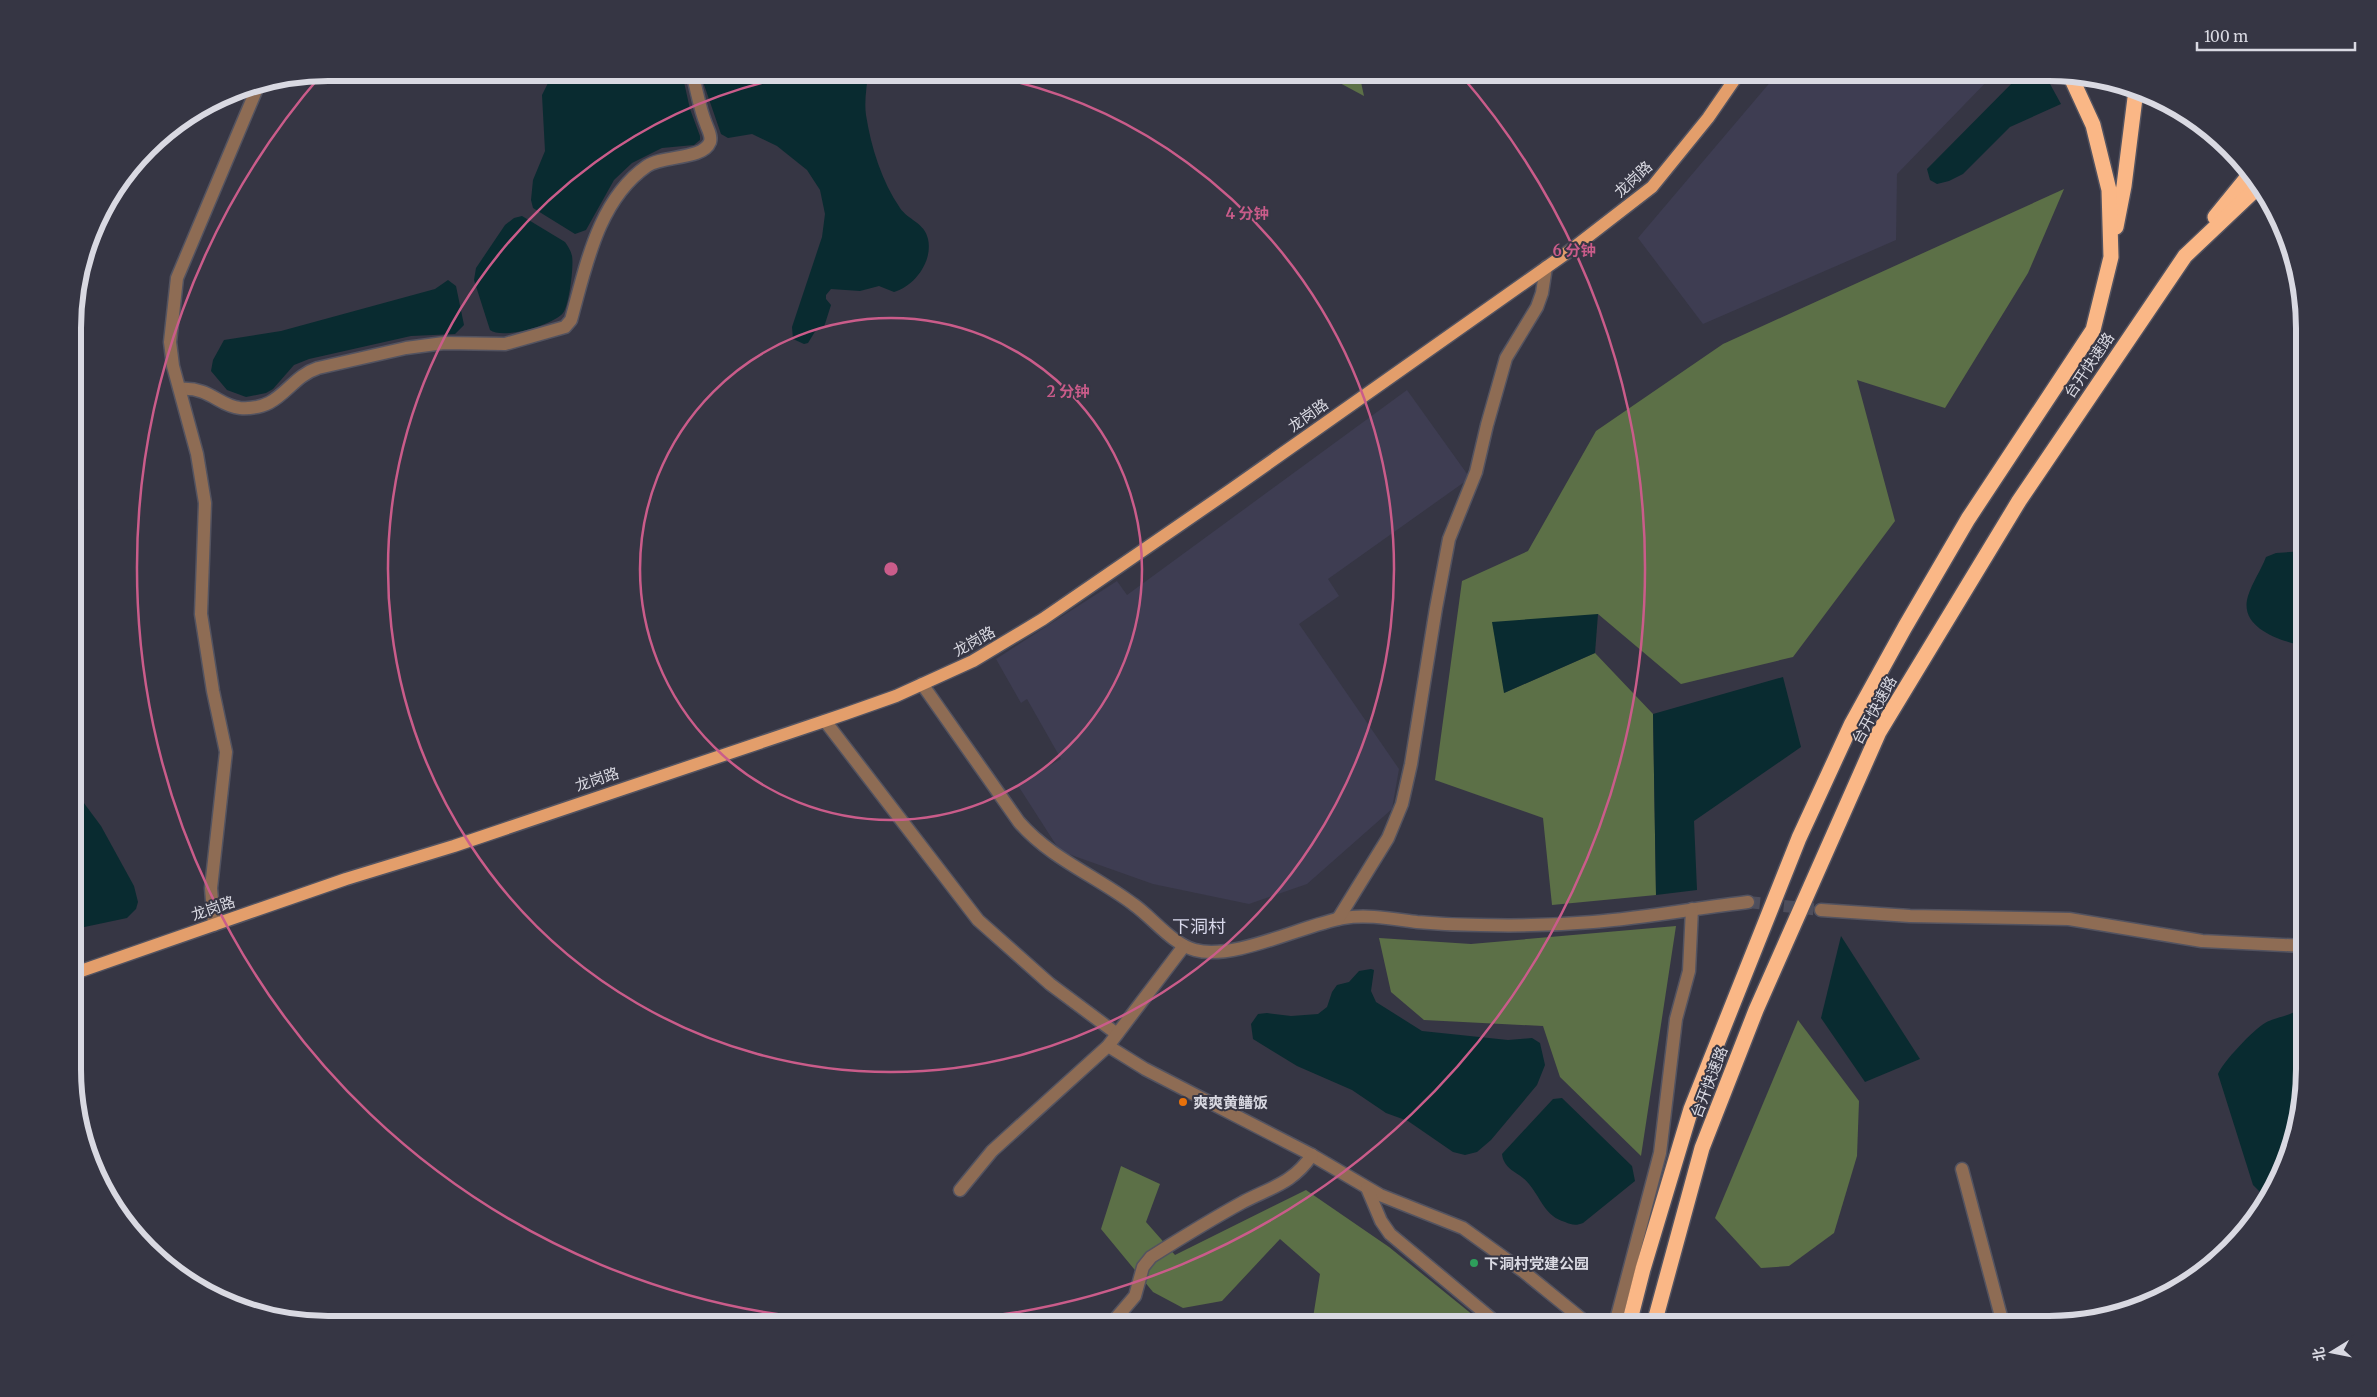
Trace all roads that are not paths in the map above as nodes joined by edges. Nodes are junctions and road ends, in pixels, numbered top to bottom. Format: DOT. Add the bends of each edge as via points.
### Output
graph roads {
  1 [pos="694,81"];
  2 [pos="1733,81"];
  3 [pos="2073,83"];
  4 [pos="255,92"];
  5 [pos="2135,97"];
  6 [pos="2246,179"];
  7 [pos="2254,191"];
  8 [pos="2185,256"];
  9 [pos="2111,257"];
  10 [pos="1546,267"];
  11 [pos="181,389"];
  12 [pos="922,684"];
  13 [pos="825,721"];
  14 [pos="1748,902"];
  15 [pos="1692,909"];
  16 [pos="1821,910"];
  17 [pos="1338,919"];
  18 [pos="214,925"];
  19 [pos="1184,946"];
  20 [pos="2296,946"];
  21 [pos="81,971"];
  22 [pos="1117,1034"];
  23 [pos="1108,1046"];
  24 [pos="1312,1155"];
  25 [pos="1962,1169"];
  26 [pos="1367,1188"];
  27 [pos="960,1190"];
  28 [pos="1118,1316"];
  29 [pos="1488,1316"];
  30 [pos="1578,1316"];
  31 [pos="1617,1316"];
  32 [pos="1631,1316"];
  33 [pos="1656,1316"];
  34 [pos="2001,1316"];
  1 -- 11 [label="street" via="710,142 699,152 648,165 619,196 606,214 588,256 571,320 565,327 505,344 444,343 318,368 307,373 279,398 259,406 238,408 195,388"];
  2 -- 10 [label="main road, 龙岗路" via="1708,118 1652,187"];
  3 -- 9 [label="highway" via="2093,125 2109,190"];
  4 -- 11 [label="street" via="177,278 170,342 173,366"];
  5 -- 9 [label="highway"];
  6 -- 8 [label="highway"];
  7 -- 8 [label="highway, 台开快速路"];
  8 -- 33 [label="highway, 台开快速路" via="2019,501 1879,732 1756,1010 1716,1113 1699,1158"];
  9 -- 32 [label="highway, 台开快速路" via="2093,330 1968,519 1905,627 1852,723 1799,838 1691,1109"];
  10 -- 12 [label="main road, 龙岗路" via="1043,619 973,662"];
  10 -- 17 [label="street" via="1537,307 1506,358 1476,472 1449,539 1402,804 1388,838"];
  11 -- 18 [label="street" via="205,503 201,614 226,752 211,888"];
  12 -- 13 [label="main road, 龙岗路"];
  12 -- 19 [label="street" via="1031,836 1134,904"];
  13 -- 18 [label="main road, 龙岗路"];
  13 -- 22 [label="street" via="978,920 1050,984"];
  14 -- 15 [label="street"];
  15 -- 17 [label="street" via="1593,922 1535,924 1480,925 1370,916"];
  15 -- 31 [label="street" via="1689,971 1676,1019 1660,1153"];
  16 -- 20 [label="street" via="1910,916 2069,919 2202,941"];
  17 -- 19 [label="street" via="1231,950 1196,951"];
  18 -- 21 [label="main road, 龙岗路"];
  19 -- 22 [label="street"];
  22 -- 23 [label="street"];
  23 -- 24 [label="street" via="1145,1069"];
  23 -- 27 [label="street" via="992,1151"];
  24 -- 26 [label="street"];
  24 -- 28 [label="street" via="1292,1178 1243,1202 1151,1257 1143,1267 1135,1296"];
  25 -- 34 [label="street"];
  26 -- 29 [label="street" via="1380,1220 1390,1234"];
  26 -- 30 [label="street" via="1470,1233"];
}
